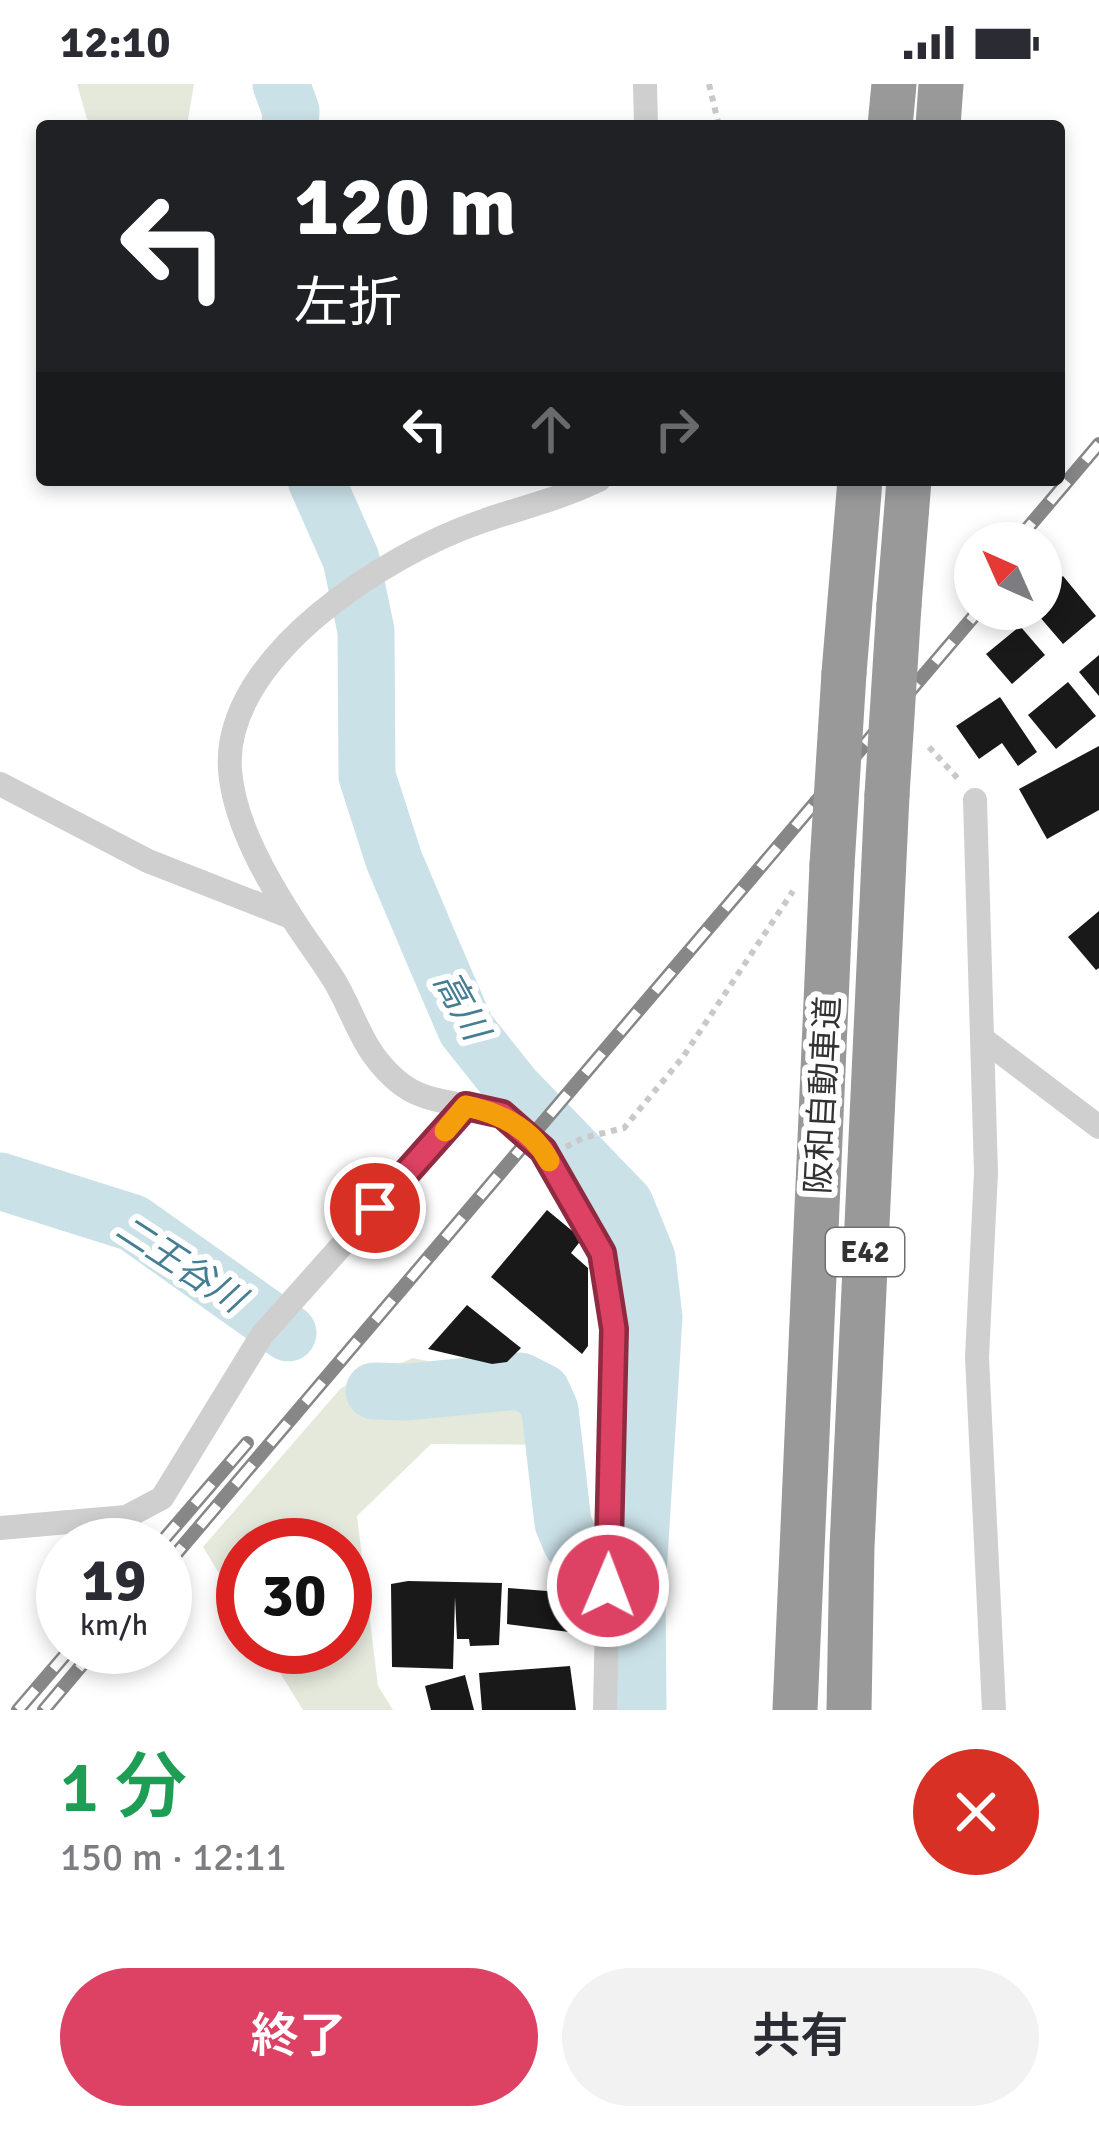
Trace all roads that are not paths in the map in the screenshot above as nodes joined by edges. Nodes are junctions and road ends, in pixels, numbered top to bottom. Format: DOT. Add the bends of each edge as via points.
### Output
graph roads {
  1 [pos="645,84"];
  2 [pos="894,84"];
  3 [pos="941,84"];
  4 [pos="646,120"];
  5 [pos="891,120"];
  6 [pos="938,120"];
  7 [pos="586,486"];
  8 [pos="860,486"];
  9 [pos="909,486"];
  10 [pos="0,784"];
  11 [pos="973,796"];
  12 [pos="291,916"];
  13 [pos="983,1039"];
  14 [pos="466,1106"];
  15 [pos="1099,1127"];
  16 [pos="0,1528"];
  17 [pos="605,1710"];
  18 [pos="795,1710"];
  19 [pos="848,1710"];
  20 [pos="994,1710"];
  1 -- 4 [label="street"];
  2 -- 5 [label="highway"];
  3 -- 6 [label="highway"];
  7 -- 12 [label="street" via="410,554 336,598 261,673 232,731 230,770 238,812"];
  8 -- 18 [label="highway, 阪和自動車道 / E42, bridge" via="844,673 813,877"];
  9 -- 19 [label="highway, 阪和自動車道 / E42, bridge" via="887,795"];
  10 -- 12 [label="street" via="148,861"];
  11 -- 13 [label="street"];
  12 -- 14 [label="street" via="364,1045 398,1082"];
  13 -- 15 [label="street"];
  13 -- 20 [label="street" via="977,1357"];
  14 -- 16 [label="street" via="262,1335 162,1498 126,1516"];
  14 -- 17 [label="street" via="502,1114 543,1150 602,1253 614,1329"];
}
